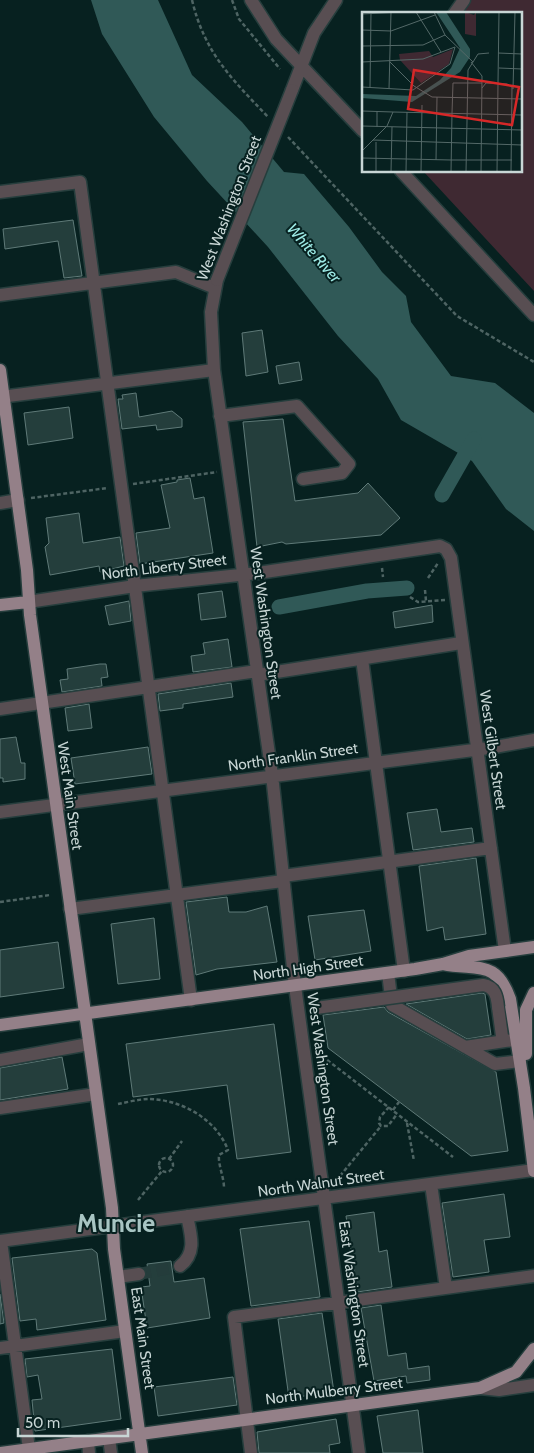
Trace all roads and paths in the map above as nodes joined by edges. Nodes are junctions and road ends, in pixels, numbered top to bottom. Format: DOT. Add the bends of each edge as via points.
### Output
graph roads {
  1 [pos="192,0"];
  2 [pos="232,0"];
  3 [pos="251,0"];
  4 [pos="336,0"];
  5 [pos="464,0"];
  6 [pos="455,12"];
  7 [pos="302,66"];
  8 [pos="280,69"];
  9 [pos="273,122"];
  10 [pos="362,130"];
  11 [pos="286,135"];
  12 [pos="401,172"];
  13 [pos="0,192"];
  14 [pos="94,282"];
  15 [pos="216,284"];
  16 [pos="0,295"];
  17 [pos="534,315"];
  18 [pos="534,362"];
  19 [pos="0,370"];
  20 [pos="214,370"];
  21 [pos="107,384"];
  22 [pos="2,397"];
  23 [pos="220,416"];
  24 [pos="303,479"];
  25 [pos="18,500"];
  26 [pos="0,503"];
  27 [pos="445,557"];
  28 [pos="382,568"];
  29 [pos="243,574"];
  30 [pos="383,577"];
  31 [pos="428,578"];
  32 [pos="135,586"];
  33 [pos="424,590"];
  34 [pos="410,598"];
  35 [pos="445,600"];
  36 [pos="426,601"];
  37 [pos="28,602"];
  38 [pos="0,606"];
  39 [pos="461,643"];
  40 [pos="362,659"];
  41 [pos="257,673"];
  42 [pos="148,687"];
  43 [pos="42,702"];
  44 [pos="0,709"];
  45 [pos="534,740"];
  46 [pos="478,749"];
  47 [pos="376,762"];
  48 [pos="272,775"];
  49 [pos="162,791"];
  50 [pos="55,805"];
  51 [pos="0,812"];
  52 [pos="491,848"];
  53 [pos="389,862"];
  54 [pos="283,878"];
  55 [pos="177,894"];
  56 [pos="50,895"];
  57 [pos="0,902"];
  58 [pos="70,909"];
  59 [pos="534,947"];
  60 [pos="505,951"];
  61 [pos="443,964"];
  62 [pos="404,970"];
  63 [pos="388,973"];
  64 [pos="295,986"];
  65 [pos="534,993"];
  66 [pos="191,1000"];
  67 [pos="299,1010"];
  68 [pos="85,1014"];
  69 [pos="0,1026"];
  70 [pos="511,1040"];
  71 [pos="89,1044"];
  72 [pos="465,1047"];
  73 [pos="322,1056"];
  74 [pos="0,1060"];
  75 [pos="520,1061"];
  76 [pos="524,1088"];
  77 [pos="96,1094"];
  78 [pos="399,1102"];
  79 [pos="118,1104"];
  80 [pos="388,1107"];
  81 [pos="0,1108"];
  82 [pos="393,1110"];
  83 [pos="398,1114"];
  84 [pos="407,1121"];
  85 [pos="381,1126"];
  86 [pos="182,1141"];
  87 [pos="453,1157"];
  88 [pos="169,1159"];
  89 [pos="414,1161"];
  90 [pos="534,1170"];
  91 [pos="162,1171"];
  92 [pos="340,1176"];
  93 [pos="431,1184"];
  94 [pos="224,1188"];
  95 [pos="324,1199"];
  96 [pos="138,1200"];
  97 [pos="187,1216"];
  98 [pos="113,1227"];
  99 [pos="1,1241"];
  100 [pos="180,1266"];
  101 [pos="139,1274"];
  102 [pos="534,1276"];
  103 [pos="118,1277"];
  104 [pos="446,1288"];
  105 [pos="339,1303"];
  106 [pos="125,1332"];
  107 [pos="15,1346"];
  108 [pos="0,1348"];
  109 [pos="534,1349"];
  110 [pos="534,1385"];
  111 [pos="480,1388"];
  112 [pos="353,1405"];
  113 [pos="247,1419"];
  114 [pos="139,1434"];
  115 [pos="109,1438"];
  116 [pos="89,1447"];
  117 [pos="29,1449"];
  118 [pos="0,1453"];
  119 [pos="111,1453"];
  120 [pos="142,1453"];
  121 [pos="251,1453"];
  122 [pos="360,1453"];
  1 -- 9 [label="path" via="211,51 226,73"];
  2 -- 8 [label="path" via="239,19"];
  3 -- 7 [label="street" via="276,40"];
  4 -- 7 [label="street, West Washington Street" via="314,33"];
  5 -- 6 [label="street"];
  7 -- 10 [label="street"];
  7 -- 15 [label="street, West Washington Street, bridge"];
  11 -- 18 [label="path" via="457,316"];
  12 -- 17 [label="street"];
  13 -- 14 [label="street" via="80,182"];
  14 -- 15 [label="street" via="176,272"];
  14 -- 16 [label="street"];
  14 -- 21 [label="street"];
  15 -- 20 [label="street, West Washington Street" via="211,312"];
  19 -- 22 [label="main road, West Main Street"];
  20 -- 21 [label="street"];
  20 -- 23 [label="street, West Washington Street"];
  21 -- 22 [label="street"];
  21 -- 32 [label="street"];
  22 -- 25 [label="main road, West Main Street"];
  23 -- 24 [label="street" via="297,406 349,464 342,474"];
  23 -- 29 [label="street, West Washington Street"];
  25 -- 26 [label="street"];
  25 -- 37 [label="main road, West Main Street"];
  27 -- 29 [label="street, North Liberty Street" via="440,546"];
  27 -- 31 [label="path"];
  27 -- 39 [label="street, West Gilbert Street"];
  28 -- 30 [label="path"];
  29 -- 32 [label="street, North Liberty Street"];
  29 -- 41 [label="street, West Washington Street"];
  32 -- 37 [label="street, North Liberty Street"];
  32 -- 42 [label="street"];
  33 -- 36 [label="path"];
  34 -- 36 [label="path"];
  35 -- 36 [label="path"];
  37 -- 38 [label="main road"];
  37 -- 43 [label="main road, West Main Street"];
  39 -- 40 [label="street"];
  39 -- 46 [label="street, West Gilbert Street"];
  40 -- 41 [label="street"];
  40 -- 47 [label="street"];
  41 -- 42 [label="street"];
  41 -- 48 [label="street, West Washington Street"];
  42 -- 43 [label="street"];
  42 -- 49 [label="street"];
  43 -- 44 [label="street"];
  43 -- 50 [label="main road, West Main Street"];
  45 -- 46 [label="street, North Franklin Street"];
  46 -- 47 [label="street, North Franklin Street"];
  46 -- 52 [label="street, West Gilbert Street"];
  47 -- 48 [label="street, North Franklin Street"];
  47 -- 53 [label="street"];
  48 -- 49 [label="street, North Franklin Street"];
  48 -- 54 [label="street, West Washington Street"];
  49 -- 50 [label="street, North Franklin Street"];
  49 -- 55 [label="street"];
  50 -- 51 [label="street, North Franklin Street"];
  50 -- 58 [label="main road, West Main Street"];
  52 -- 53 [label="street"];
  52 -- 60 [label="street, West Gilbert Street"];
  53 -- 54 [label="street"];
  53 -- 62 [label="street"];
  54 -- 55 [label="street"];
  54 -- 64 [label="street, West Washington Street"];
  55 -- 58 [label="street"];
  55 -- 66 [label="street"];
  56 -- 57 [label="path"];
  58 -- 68 [label="main road, West Main Street"];
  59 -- 60 [label="main road, North High Street"];
  60 -- 61 [label="main road, North High Street"];
  61 -- 62 [label="main road, North High Street"];
  61 -- 70 [label="main road" via="488,969 497,974 510,999"];
  62 -- 63 [label="main road, North High Street"];
  63 -- 64 [label="main road, North High Street"];
  63 -- 72 [label="street" via="392,1005"];
  64 -- 66 [label="main road, North High Street"];
  64 -- 67 [label="street, West Washington Street"];
  65 -- 76 [label="main road" via="526,1010"];
  66 -- 68 [label="main road, North High Street"];
  67 -- 70 [label="street, bridge" via="483,985 495,993 502,1036"];
  67 -- 95 [label="street, West Washington Street"];
  68 -- 69 [label="main road, North High Street"];
  68 -- 71 [label="main road, West Main Street"];
  70 -- 72 [label="street"];
  70 -- 75 [label="main road"];
  71 -- 74 [label="street"];
  71 -- 77 [label="main road, West Main Street"];
  72 -- 75 [label="street" via="495,1064"];
  73 -- 80 [label="path"];
  75 -- 76 [label="main road"];
  76 -- 90 [label="main road"];
  77 -- 81 [label="street"];
  77 -- 98 [label="main road, West Main Street"];
  78 -- 82 [label="path"];
  79 -- 94 [label="path" via="149,1099 187,1107 202,1117 214,1128 228,1150 218,1158"];
  80 -- 82 [label="path"];
  80 -- 85 [label="path" via="380,1117"];
  82 -- 83 [label="path"];
  83 -- 84 [label="path"];
  83 -- 85 [label="path" via="388,1126"];
  84 -- 87 [label="path"];
  84 -- 89 [label="path"];
  85 -- 92 [label="path"];
  86 -- 88 [label="path"];
  88 -- 91 [label="path" via="160,1162"];
  88 -- 91 [label="path" via="172,1168"];
  90 -- 93 [label="street, North Walnut Street"];
  91 -- 96 [label="path"];
  93 -- 95 [label="street, North Walnut Street"];
  93 -- 104 [label="street"];
  95 -- 97 [label="street, North Walnut Street"];
  95 -- 105 [label="street, East Washington Street"];
  97 -- 98 [label="street, North Walnut Street"];
  97 -- 100 [label="street" via="192,1250 188,1260"];
  98 -- 99 [label="street, North Walnut Street"];
  98 -- 103 [label="main road, East Main Street"];
  99 -- 107 [label="street"];
  101 -- 103 [label="street"];
  102 -- 104 [label="street"];
  103 -- 106 [label="main road, East Main Street"];
  104 -- 105 [label="street"];
  105 -- 112 [label="street, East Washington Street"];
  105 -- 113 [label="street" via="234,1317"];
  106 -- 107 [label="street"];
  106 -- 114 [label="main road, East Main Street"];
  107 -- 108 [label="street"];
  107 -- 117 [label="street"];
  109 -- 111 [label="main road" via="516,1372"];
  110 -- 111 [label="street, North Mulberry Street" via="499,1390"];
  111 -- 112 [label="main road, North Mulberry Street"];
  112 -- 113 [label="main road, North Mulberry Street"];
  112 -- 122 [label="street, East Washington Street"];
  113 -- 114 [label="main road, North Mulberry Street"];
  113 -- 121 [label="street"];
  114 -- 115 [label="main road, North Mulberry Street"];
  114 -- 120 [label="main road, East Main Street"];
  115 -- 116 [label="main road, North Mulberry Street"];
  115 -- 119 [label="street"];
  116 -- 117 [label="main road, North Mulberry Street"];
  117 -- 118 [label="main road, North Mulberry Street"];
}
